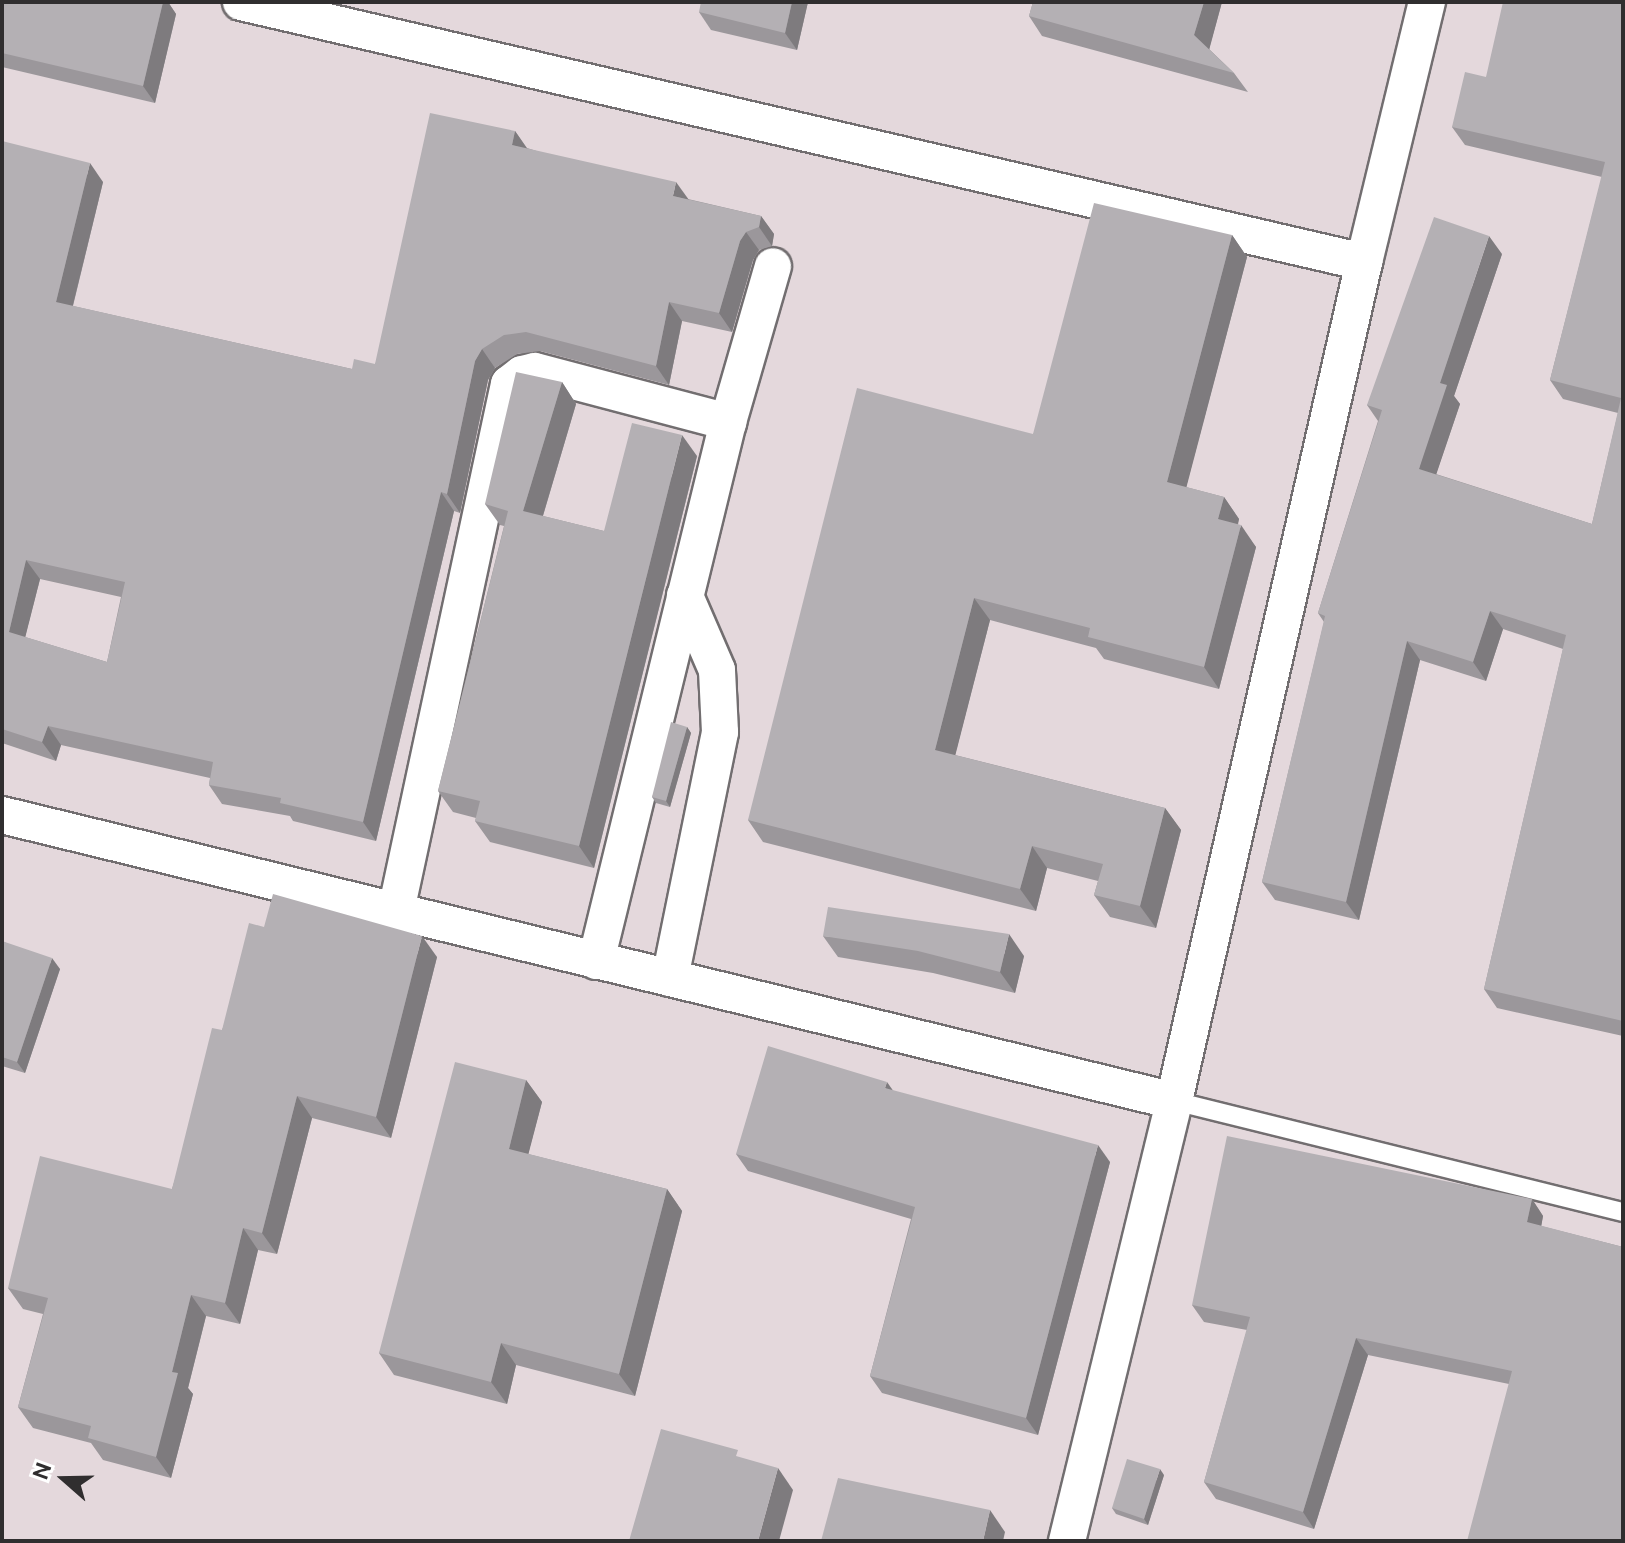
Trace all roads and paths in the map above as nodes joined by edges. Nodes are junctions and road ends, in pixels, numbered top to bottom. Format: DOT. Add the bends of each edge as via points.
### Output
graph roads {
  1 [pos="241,2"];
  2 [pos="1427,2"];
  3 [pos="1364,262"];
  4 [pos="773,266"];
  5 [pos="728,422"];
  6 [pos="685,596"];
  7 [pos="2,815"];
  8 [pos="396,911"];
  9 [pos="596,961"];
  10 [pos="670,978"];
  11 [pos="1174,1101"];
  12 [pos="1623,1212"];
  13 [pos="1067,1541"];
  1 -- 3 [label="street"];
  2 -- 3 [label="street"];
  3 -- 11 [label="street"];
  4 -- 5 [label="street"];
  5 -- 6 [label="street"];
  5 -- 8 [label="street" via="535,371 509,384"];
  6 -- 9 [label="street"];
  6 -- 10 [label="street" via="717,670 720,732"];
  7 -- 8 [label="street"];
  8 -- 9 [label="street"];
  9 -- 10 [label="street"];
  10 -- 11 [label="street"];
  11 -- 12 [label="lane"];
  11 -- 13 [label="street"];
}
